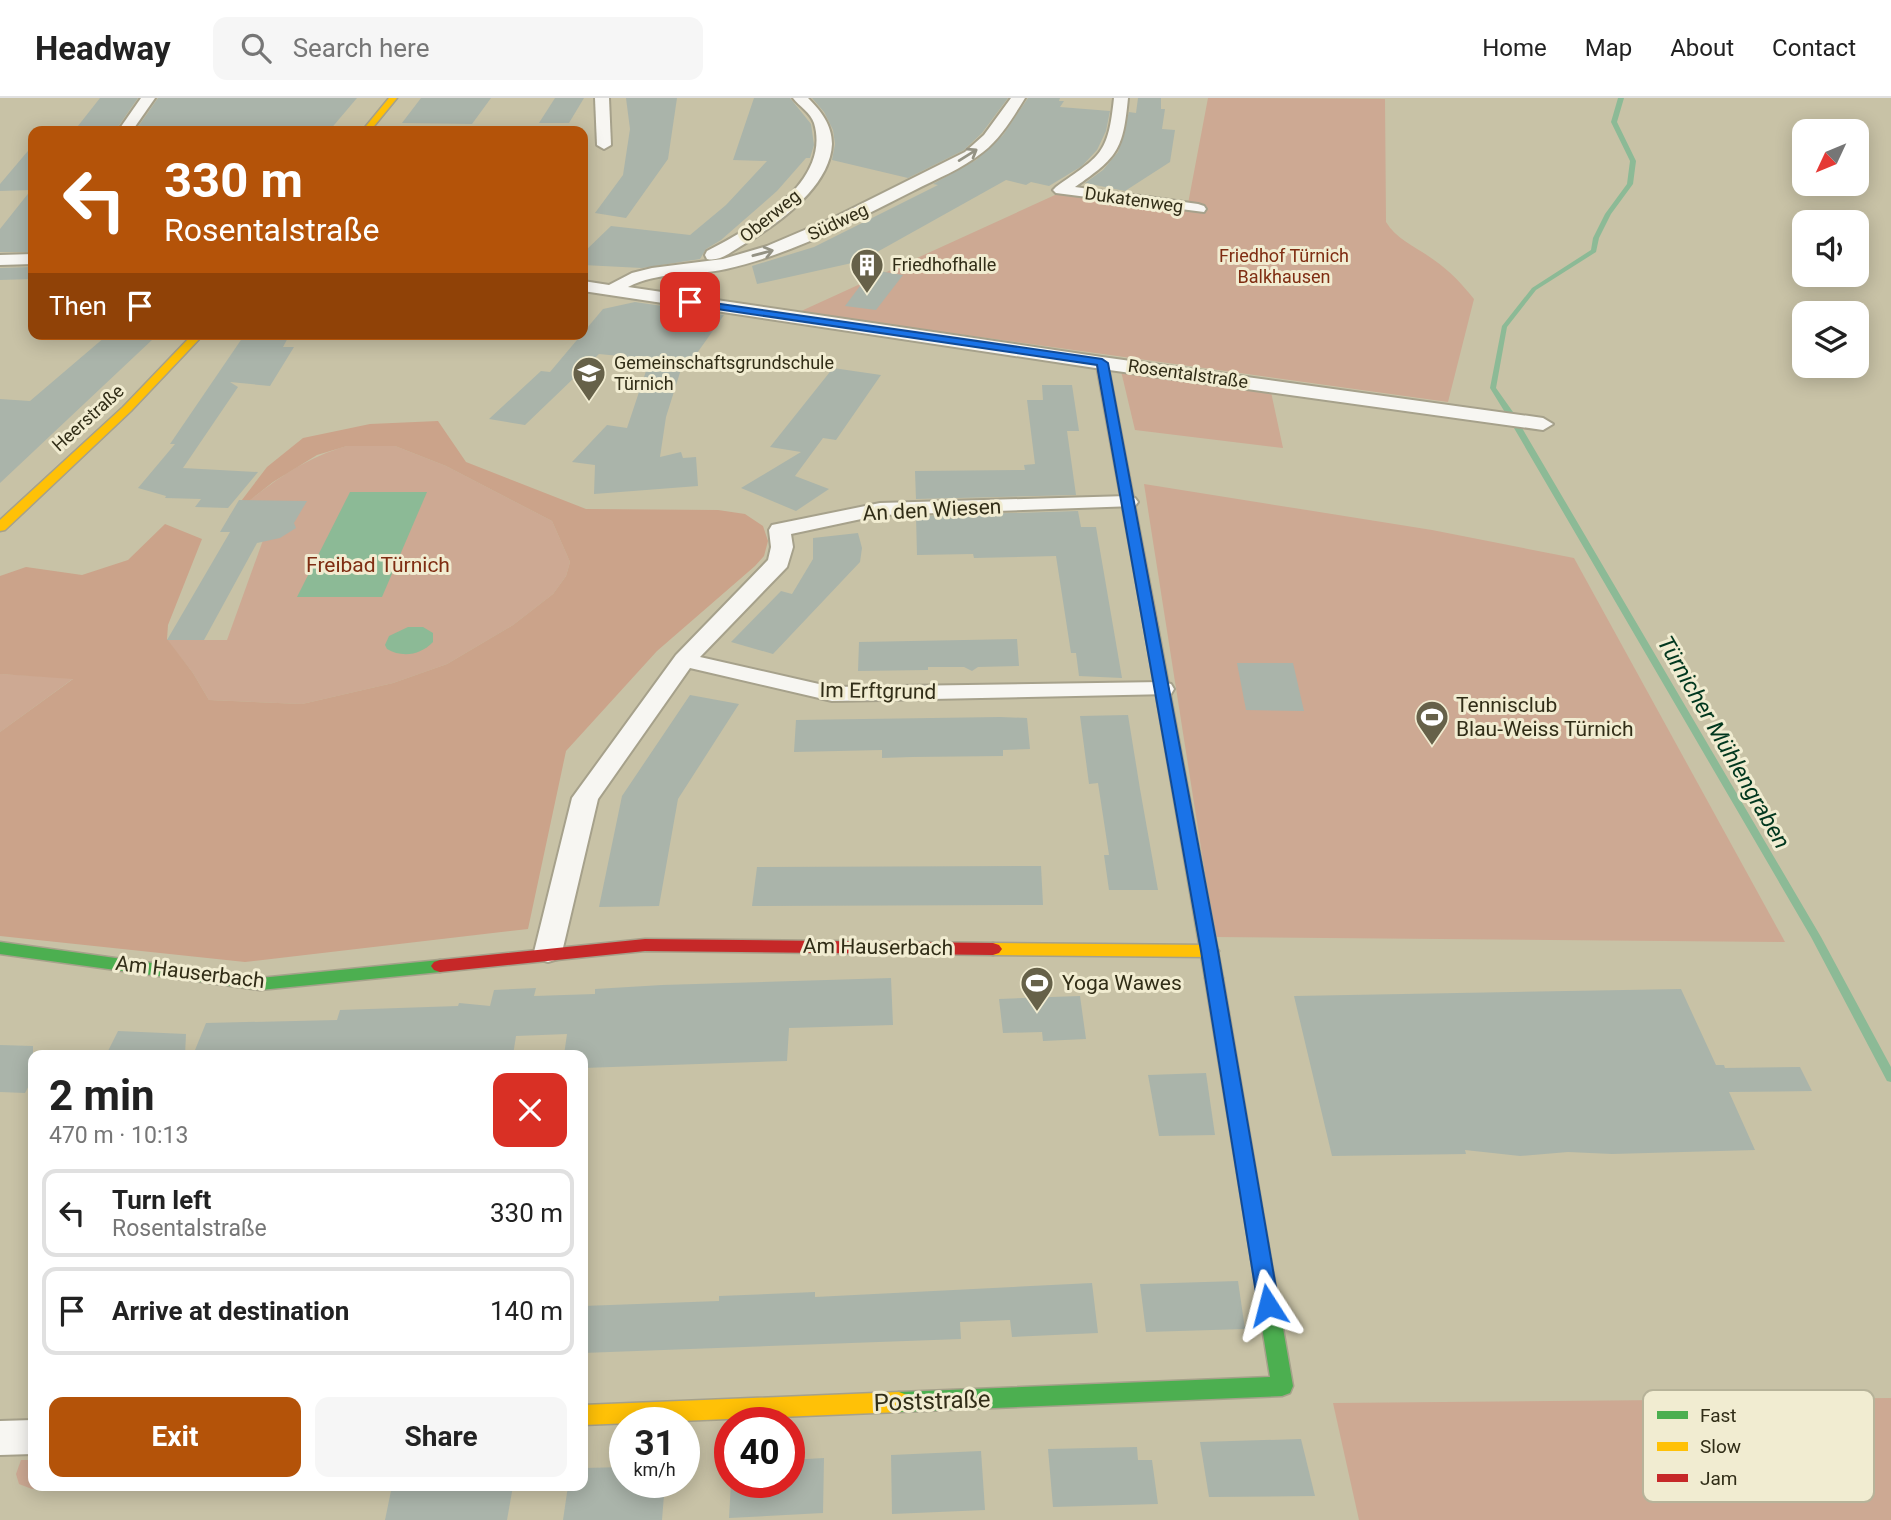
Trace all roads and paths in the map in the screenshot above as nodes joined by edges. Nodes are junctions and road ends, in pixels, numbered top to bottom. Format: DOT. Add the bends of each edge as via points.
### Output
graph roads {
  1 [pos="148,98"];
  2 [pos="393,98"];
  3 [pos="603,98"];
  4 [pos="800,98"];
  5 [pos="1018,98"];
  6 [pos="1121,98"];
  7 [pos="128,126"];
  8 [pos="370,126"];
  9 [pos="604,145"];
  10 [pos="1198,209"];
  11 [pos="0,260"];
  12 [pos="28,260"];
  13 [pos="679,268"];
  14 [pos="619,285"];
  15 [pos="588,286"];
  16 [pos="193,340"];
  17 [pos="1102,363"];
  18 [pos="1543,424"];
  19 [pos="1128,502"];
  20 [pos="0,527"];
  21 [pos="684,660"];
  22 [pos="1162,689"];
  23 [pos="0,948"];
  24 [pos="1210,951"];
  25 [pos="548,953"];
  26 [pos="588,1415"];
  27 [pos="28,1437"];
  28 [pos="0,1438"];
  1 -- 7 [label="street"];
  2 -- 8 [label="street"];
  3 -- 9 [label="street"];
  4 -- 13 [label="street, Oberweg" via="821,122 820,167 802,191 742,241"];
  13 -- 5 [label="street, Südweg, one-way" via="699,269 778,249 870,207 979,148"];
  6 -- 10 [label="street, Dukatenweg" via="1116,136 1100,163 1061,190"];
  11 -- 12 [label="street"];
  13 -- 14 [label="street, Südweg"];
  14 -- 15 [label="street, Rosentalstraße"];
  14 -- 17 [label="street, Rosentalstraße"];
  16 -- 20 [label="street, Heerstraße" via="151,386"];
  17 -- 18 [label="street, Rosentalstraße"];
  17 -- 19 [label="street"];
  19 -- 21 [label="street, An den Wiesen" via="880,509 780,530 779,562"];
  19 -- 22 [label="street"];
  21 -- 22 [label="street, Im Erftgrund" via="832,694"];
  21 -- 25 [label="street" via="585,798"];
  22 -- 24 [label="street"];
  23 -- 25 [label="street, Am Hauserbach" via="260,984"];
  24 -- 25 [label="street, Am Hauserbach" via="645,944"];
  24 -- 26 [label="street, Poststraße" via="1282,1387"];
  27 -- 28 [label="street"];
}
